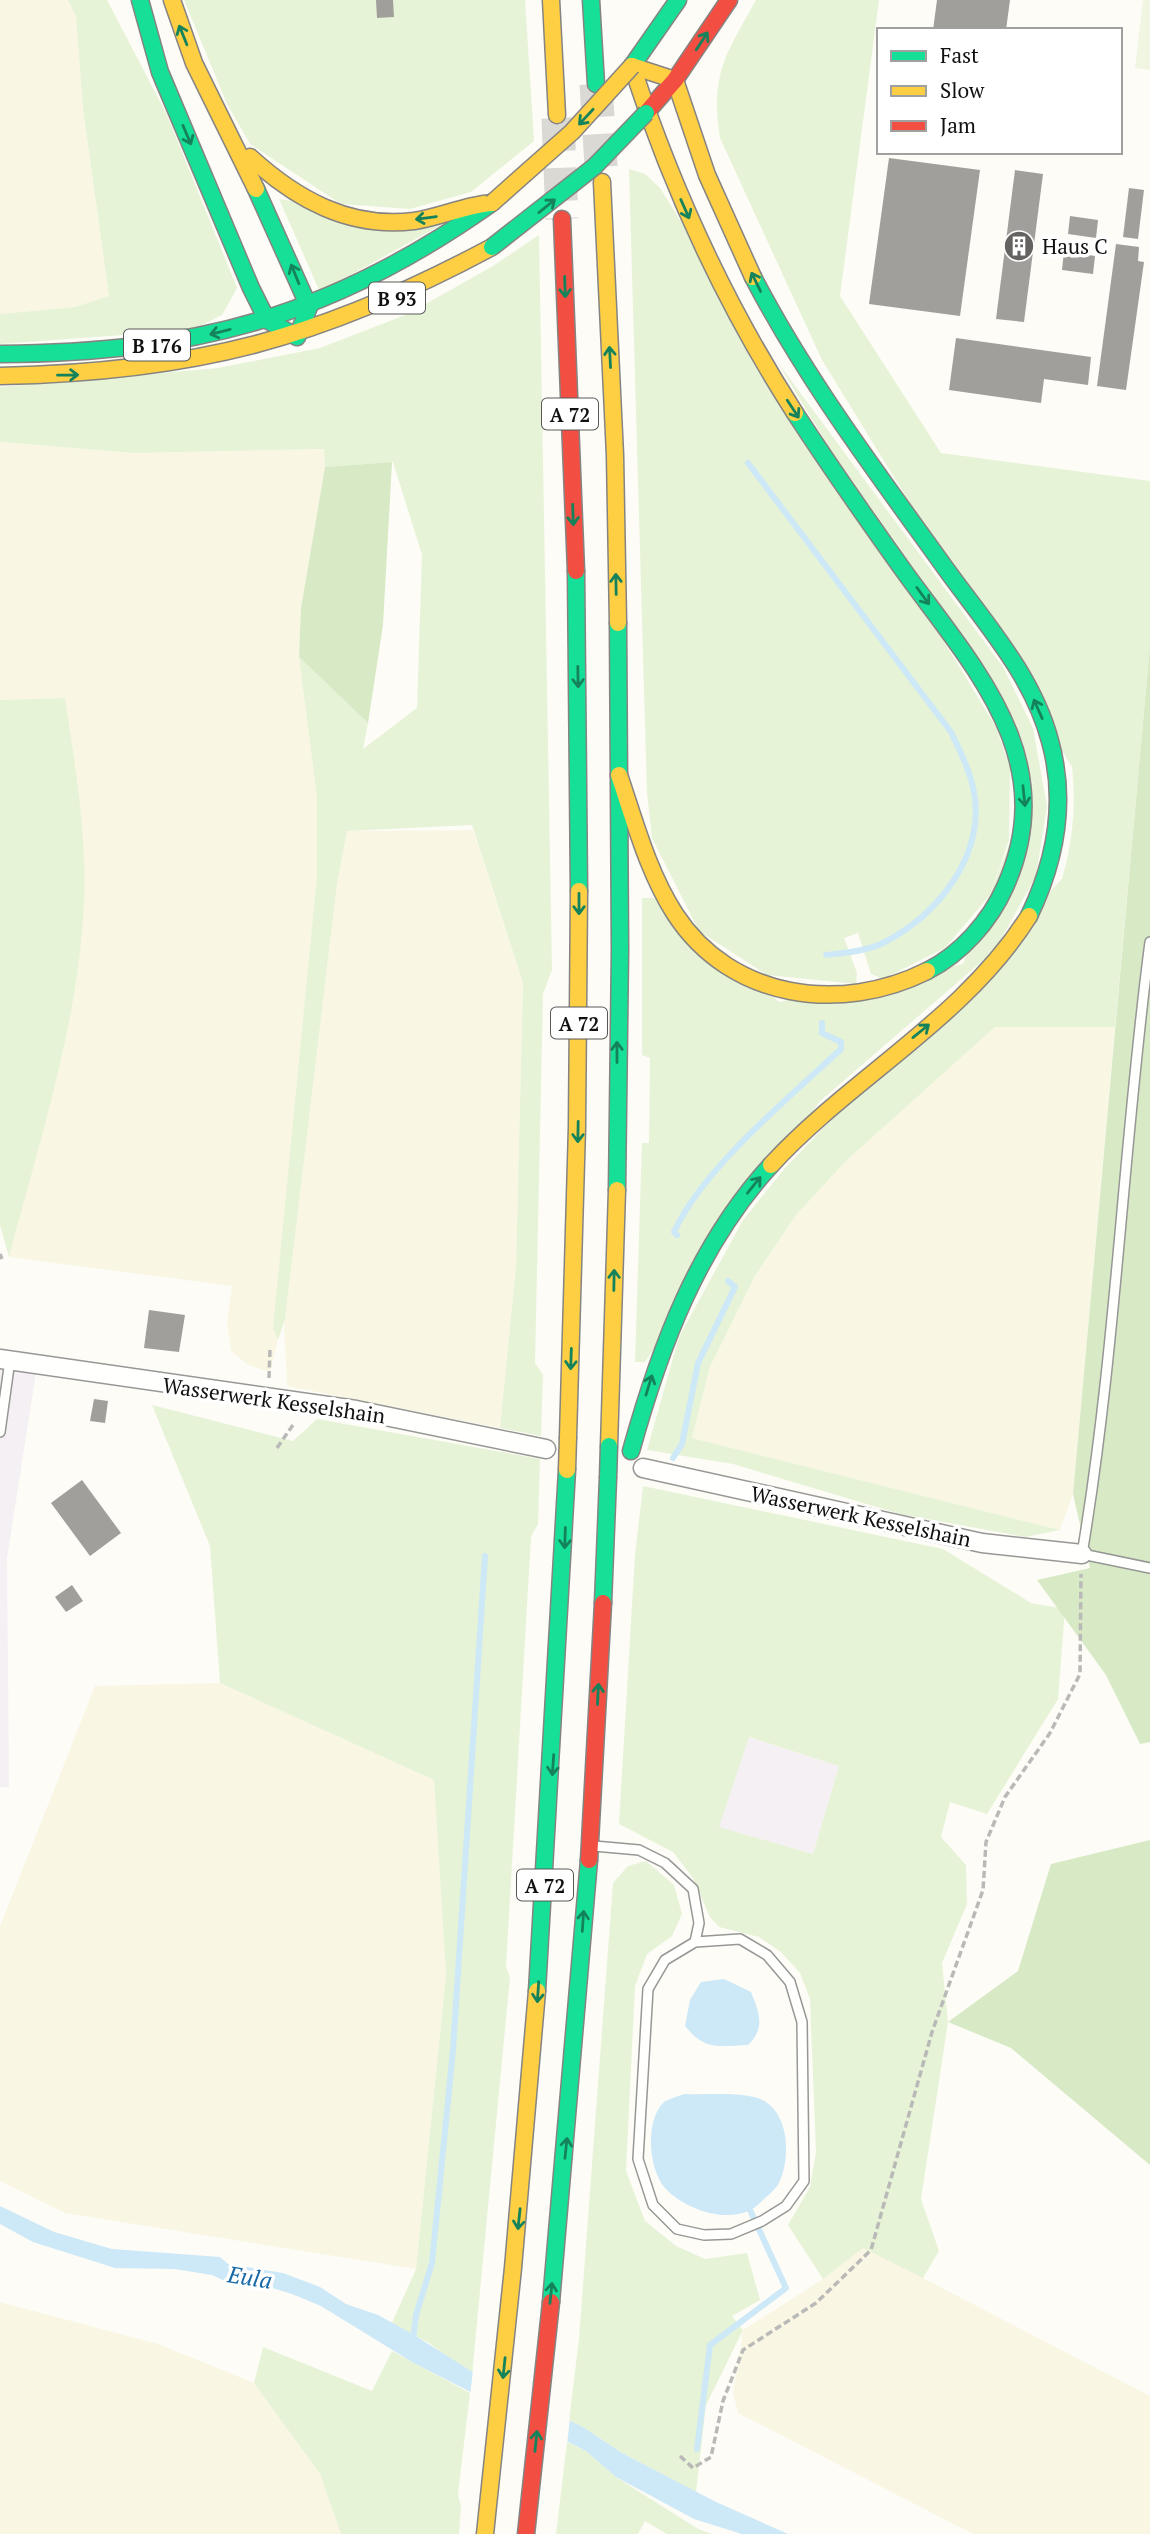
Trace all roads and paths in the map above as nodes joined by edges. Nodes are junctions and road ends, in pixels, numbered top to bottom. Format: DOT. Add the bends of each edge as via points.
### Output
graph roads {
  1 [pos="140,0"];
  2 [pos="172,0"];
  3 [pos="551,0"];
  4 [pos="591,0"];
  5 [pos="678,0"];
  6 [pos="729,0"];
  7 [pos="632,66"];
  8 [pos="675,80"];
  9 [pos="596,84"];
  10 [pos="651,108"];
  11 [pos="557,115"];
  12 [pos="234,141"];
  13 [pos="602,182"];
  14 [pos="492,203"];
  15 [pos="562,219"];
  16 [pos="309,307"];
  17 [pos="267,320"];
  18 [pos="297,337"];
  19 [pos="0,354"];
  20 [pos="0,376"];
  21 [pos="619,775"];
  22 [pos="1150,942"];
  23 [pos="270,1349"];
  24 [pos="5,1359"];
  25 [pos="268,1397"];
  26 [pos="308,1403"];
  27 [pos="0,1432"];
  28 [pos="277,1448"];
  29 [pos="546,1448"];
  30 [pos="632,1474"];
  31 [pos="1082,1554"];
  32 [pos="1150,1568"];
  33 [pos="605,1581"];
  34 [pos="589,1845"];
  35 [pos="695,1942"];
  36 [pos="680,2456"];
  37 [pos="485,2534"];
  38 [pos="526,2534"];
  1 -- 17 [label="main road, one-way" via="160,72"];
  12 -- 2 [label="main road, one-way" via="194,63"];
  3 -- 11 [label="main road"];
  4 -- 9 [label="main road"];
  5 -- 7 [label="main road, B 93"];
  8 -- 6 [label="main road, B 93, one-way"];
  7 -- 8 [label="main road"];
  7 -- 10 [label="main road"];
  7 -- 14 [label="main road, B 93, one-way, bridge" via="572,132"];
  8 -- 10 [label="main road, B 93"];
  30 -- 8 [label="main road, one-way" via="632,1451 646,1392 673,1316 732,1212 797,1138 993,967 1043,890 1059,822 1058,773 1038,706 993,634 848,434 789,342 759,289 693,142"];
  18 -- 10 [label="main road, B 93, one-way, bridge" via="425,286 492,247 594,167"];
  10 -- 21 [label="main road, one-way" via="658,147 710,266 755,350 999,709 1022,770 1026,809 1018,856 1000,901 972,939 933,971 882,993 836,998 784,992 743,977 708,952 677,917 651,869"];
  14 -- 12 [label="main road, one-way" via="400,221 343,216 309,204 279,186"];
  16 -- 12 [label="main road, one-way"];
  21 -- 13 [label="main road, A 72, one-way" via="615,453"];
  14 -- 16 [label="main road, B 93" via="413,258"];
  15 -- 37 [label="main road, A 72, one-way, bridge" via="577,608 576,1230 559,1675 540,1963 511,2301"];
  16 -- 17 [label="main road, B 176"];
  16 -- 18 [label="main road"];
  17 -- 18 [label="main road"];
  17 -- 19 [label="main road, B 176, one-way" via="146,347"];
  20 -- 18 [label="main road, B 176, one-way" via="143,369"];
  33 -- 21 [label="main road, A 72, one-way, bridge" via="615,1249"];
  22 -- 31 [label="lane" via="1110,1334"];
  23 -- 25 [label="path"];
  24 -- 25 [label="street, Wasserwerk Kesselshain"];
  24 -- 27 [label="lane"];
  25 -- 26 [label="street, Wasserwerk Kesselshain"];
  26 -- 28 [label="path"];
  26 -- 29 [label="street, Wasserwerk Kesselshain"];
  30 -- 31 [label="street, Wasserwerk Kesselshain" via="982,1543"];
  30 -- 33 [label="main road"];
  31 -- 32 [label="lane"];
  31 -- 36 [label="path" via="1080,1674 1050,1733 1006,1797 986,1842 983,1890 932,2032 871,2250 816,2303 743,2350 723,2401 711,2457 693,2468"];
  34 -- 33 [label="main road, A 72, one-way"];
  34 -- 35 [label="lane" via="639,1850 665,1863 693,1889 699,1923"];
  38 -- 34 [label="main road, A 72, one-way" via="569,2116"];
  35 -- 35 [label="lane" via="666,1960 648,1989 638,2159 653,2206 677,2229 731,2234 786,2206 804,2181 802,2022 790,1982 767,1955 740,1939"];
}
